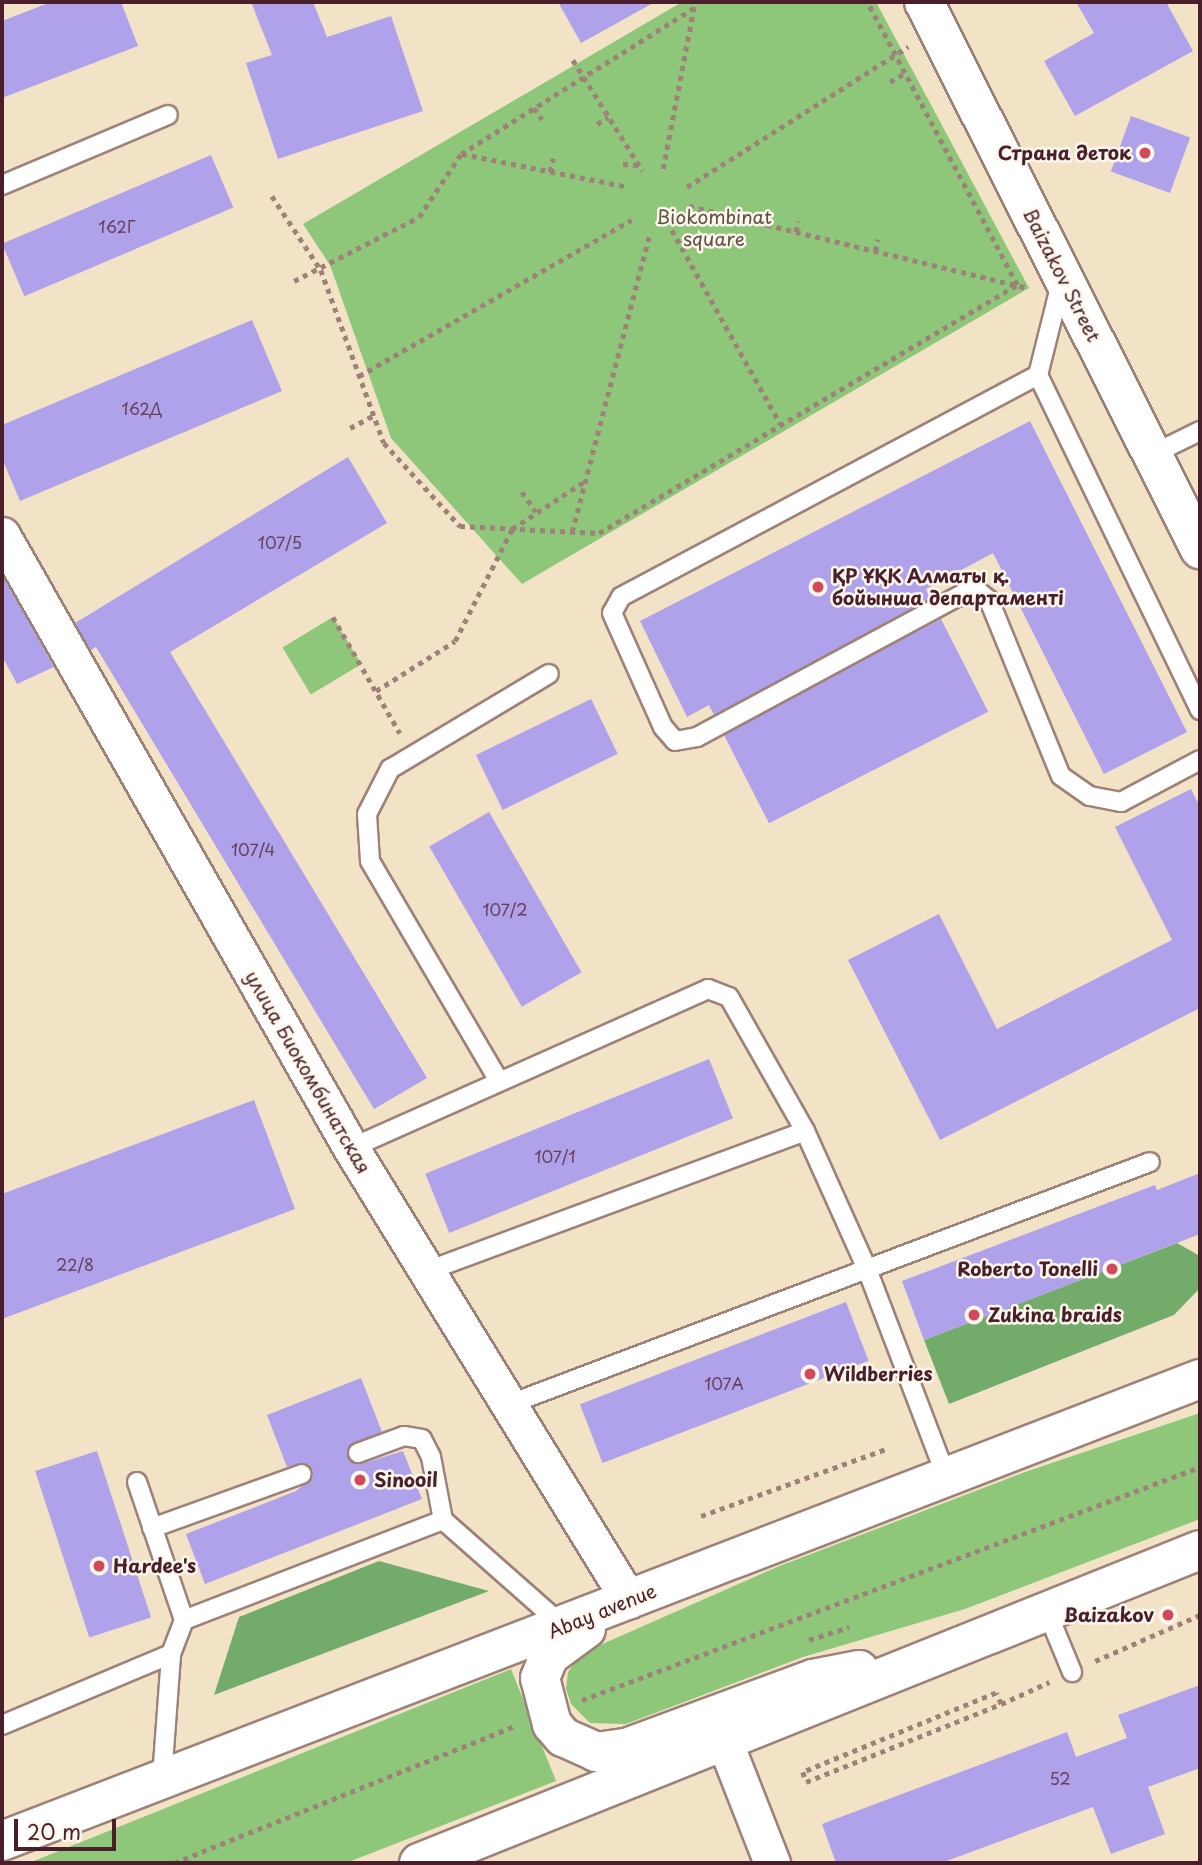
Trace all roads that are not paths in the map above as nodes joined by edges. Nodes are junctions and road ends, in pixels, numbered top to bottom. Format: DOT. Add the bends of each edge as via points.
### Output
graph roads {
  1 [pos="924,2"];
  2 [pos="168,115"];
  3 [pos="2,185"];
  4 [pos="1051,283"];
  5 [pos="1038,375"];
  6 [pos="1200,431"];
  7 [pos="1153,454"];
  8 [pos="2,534"];
  9 [pos="1200,549"];
  10 [pos="550,674"];
  11 [pos="1200,710"];
  12 [pos="1200,760"];
  13 [pos="499,1081"];
  14 [pos="805,1131"];
  15 [pos="351,1148"];
  16 [pos="1150,1162"];
  17 [pos="867,1269"];
  18 [pos="427,1271"];
  19 [pos="1200,1379"];
  20 [pos="509,1404"];
  21 [pos="358,1453"];
  22 [pos="302,1474"];
  23 [pos="946,1476"];
  24 [pos="137,1482"];
  25 [pos="443,1520"];
  26 [pos="152,1528"];
  27 [pos="1200,1550"];
  28 [pos="629,1600"];
  29 [pos="1048,1614"];
  30 [pos="184,1620"];
  31 [pos="564,1627"];
  32 [pos="960,1650"];
  33 [pos="172,1654"];
  34 [pos="1072,1672"];
  35 [pos="2,1725"];
  36 [pos="725,1743"];
  37 [pos="162,1779"];
  38 [pos="2,1840"];
  39 [pos="419,1863"];
  40 [pos="772,1863"];
  1 -- 4 [label="main road, Baizakov Street"];
  2 -- 3 [label="lane"];
  4 -- 5 [label="lane"];
  4 -- 7 [label="main road, Baizakov Street"];
  5 -- 11 [label="lane"];
  5 -- 12 [label="lane" via="621,597 612,613 663,727 675,741 697,737 974,588 989,600 1061,776 1090,796 1121,802"];
  6 -- 7 [label="lane"];
  7 -- 9 [label="main road, Baizakov Street"];
  8 -- 15 [label="street, улица Биокомбинатская"];
  10 -- 13 [label="lane" via="390,769 367,814 370,861"];
  13 -- 14 [label="lane" via="708,989 729,997"];
  13 -- 15 [label="lane"];
  14 -- 17 [label="lane"];
  14 -- 18 [label="lane"];
  15 -- 18 [label="street, улица Биокомбинатская"];
  16 -- 17 [label="lane"];
  17 -- 20 [label="lane"];
  17 -- 23 [label="lane"];
  18 -- 20 [label="street, улица Биокомбинатская"];
  19 -- 23 [label="main road, Abay avenue"];
  20 -- 28 [label="street, улица Биокомбинатская"];
  21 -- 25 [label="lane" via="404,1436 422,1439 431,1457"];
  22 -- 26 [label="lane"];
  23 -- 28 [label="main road, Abay avenue"];
  24 -- 26 [label="lane"];
  25 -- 30 [label="lane"];
  25 -- 31 [label="lane"];
  26 -- 30 [label="lane"];
  27 -- 29 [label="main road"];
  28 -- 31 [label="main road, Abay avenue"];
  28 -- 32 [label="main road" via="549,1656 540,1678 546,1713 563,1737 596,1752 626,1748 813,1679"];
  29 -- 32 [label="main road"];
  29 -- 34 [label="lane"];
  30 -- 33 [label="lane"];
  31 -- 37 [label="main road, Abay avenue"];
  32 -- 36 [label="main road"];
  33 -- 35 [label="lane"];
  33 -- 37 [label="lane"];
  36 -- 39 [label="main road"];
  36 -- 40 [label="street"];
  37 -- 38 [label="main road, Abay avenue"];
}
